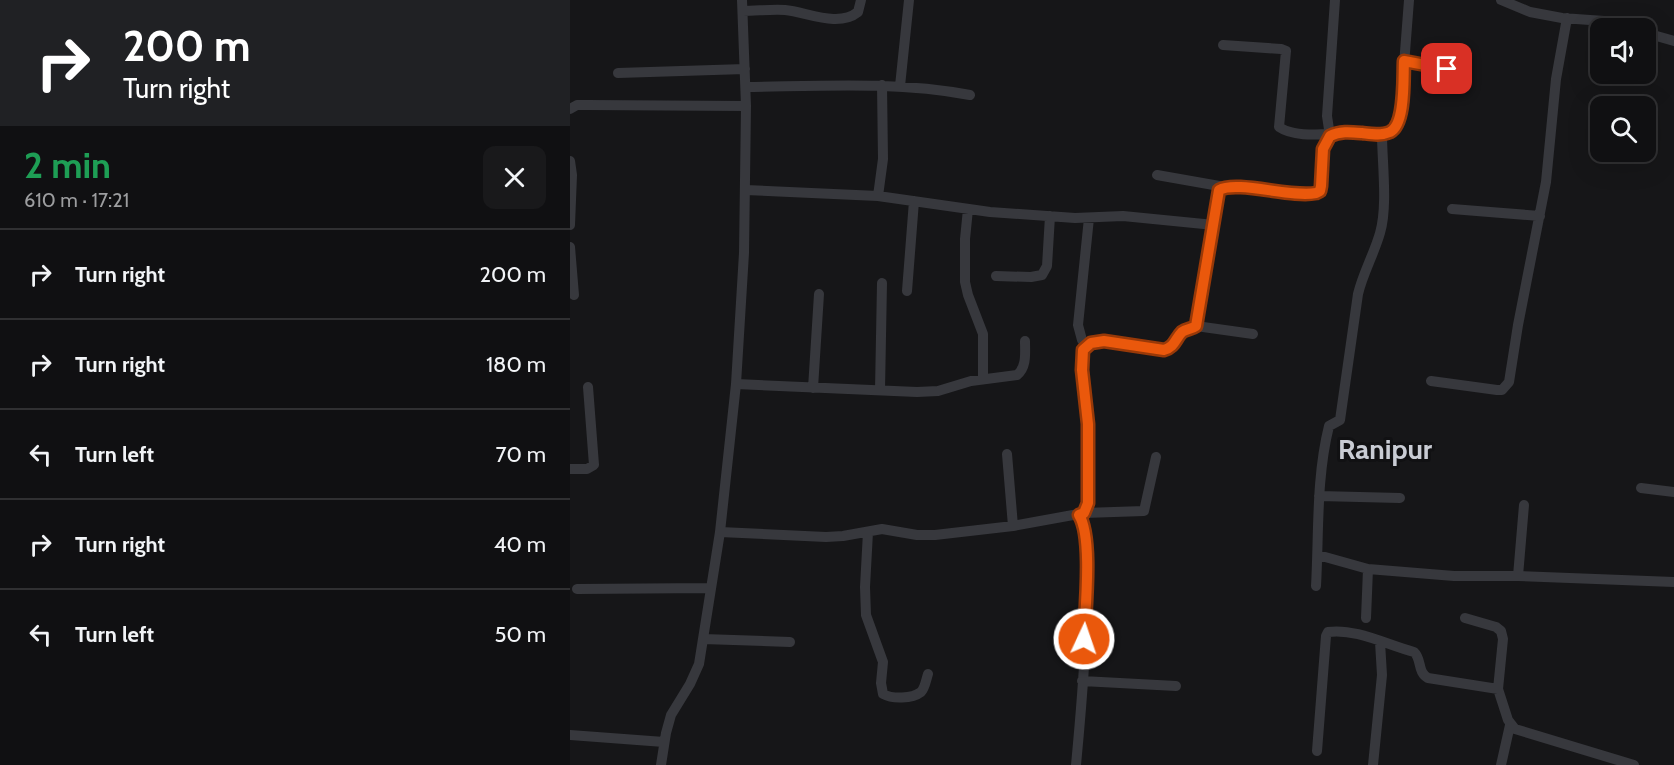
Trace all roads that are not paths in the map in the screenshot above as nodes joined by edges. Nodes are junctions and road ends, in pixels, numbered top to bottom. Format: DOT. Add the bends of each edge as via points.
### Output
graph roads {
  1 [pos="861,0"];
  2 [pos="909,0"];
  3 [pos="1335,0"];
  4 [pos="1409,0"];
  5 [pos="1501,0"];
  6 [pos="742,6"];
  7 [pos="1567,18"];
  8 [pos="1590,20"];
  9 [pos="1656,36"];
  10 [pos="1674,41"];
  11 [pos="1223,45"];
  12 [pos="1404,61"];
  13 [pos="745,69"];
  14 [pos="1447,69"];
  15 [pos="618,73"];
  16 [pos="882,85"];
  17 [pos="900,86"];
  18 [pos="746,87"];
  19 [pos="970,95"];
  20 [pos="746,106"];
  21 [pos="570,109"];
  22 [pos="1382,134"];
  23 [pos="1329,135"];
  24 [pos="570,161"];
  25 [pos="571,175"];
  26 [pos="1157,175"];
  27 [pos="1225,187"];
  28 [pos="745,190"];
  29 [pos="878,196"];
  30 [pos="914,201"];
  31 [pos="1452,208"];
  32 [pos="968,209"];
  33 [pos="1050,216"];
  34 [pos="1540,216"];
  35 [pos="1089,218"];
  36 [pos="570,225"];
  37 [pos="1214,225"];
  38 [pos="570,247"];
  39 [pos="996,276"];
  40 [pos="882,283"];
  41 [pos="907,291"];
  42 [pos="819,294"];
  43 [pos="574,295"];
  44 [pos="1196,326"];
  45 [pos="1253,334"];
  46 [pos="1025,341"];
  47 [pos="1086,345"];
  48 [pos="982,379"];
  49 [pos="1431,381"];
  50 [pos="736,384"];
  51 [pos="588,387"];
  52 [pos="813,388"];
  53 [pos="880,390"];
  54 [pos="1007,454"];
  55 [pos="1156,457"];
  56 [pos="570,469"];
  57 [pos="1641,488"];
  58 [pos="1674,492"];
  59 [pos="1319,496"];
  60 [pos="1400,498"];
  61 [pos="1524,505"];
  62 [pos="1081,514"];
  63 [pos="1013,526"];
  64 [pos="868,531"];
  65 [pos="720,532"];
  66 [pos="1318,555"];
  67 [pos="1368,569"];
  68 [pos="1518,576"];
  69 [pos="1674,582"];
  70 [pos="1316,586"];
  71 [pos="577,588"];
  72 [pos="711,588"];
  73 [pos="1366,618"];
  74 [pos="1466,618"];
  75 [pos="703,639"];
  76 [pos="790,642"];
  77 [pos="1380,642"];
  78 [pos="928,674"];
  79 [pos="1082,681"];
  80 [pos="1176,686"];
  81 [pos="1498,689"];
  82 [pos="1510,724"];
  83 [pos="570,735"];
  84 [pos="664,742"];
  85 [pos="1317,751"];
  86 [pos="662,765"];
  87 [pos="1076,765"];
  88 [pos="1373,765"];
  89 [pos="1501,765"];
  90 [pos="1635,765"];
  1 -- 6 [label="street" via="858,12 847,18"];
  2 -- 17 [label="street"];
  3 -- 23 [label="street"];
  4 -- 12 [label="street"];
  5 -- 7 [label="street" via="1530,12"];
  6 -- 13 [label="street"];
  7 -- 8 [label="street"];
  7 -- 34 [label="street"];
  9 -- 10 [label="street"];
  11 -- 23 [label="street" via="1286,51 1279,127 1302,134"];
  12 -- 14 [label="street"];
  12 -- 22 [label="street" via="1397,127"];
  13 -- 15 [label="street"];
  13 -- 18 [label="street"];
  16 -- 17 [label="street"];
  16 -- 18 [label="street"];
  16 -- 29 [label="street" via="883,159"];
  17 -- 19 [label="street"];
  18 -- 20 [label="street"];
  20 -- 21 [label="street" via="577,105"];
  20 -- 28 [label="street"];
  22 -- 23 [label="street"];
  22 -- 59 [label="street" via="1381,232 1358,294 1340,420 1329,426"];
  23 -- 27 [label="street" via="1323,149 1320,191 1316,193"];
  24 -- 25 [label="street"];
  25 -- 36 [label="street"];
  26 -- 27 [label="street"];
  27 -- 37 [label="street" via="1219,190"];
  28 -- 29 [label="street"];
  28 -- 50 [label="street"];
  29 -- 30 [label="street"];
  30 -- 32 [label="street"];
  30 -- 41 [label="street"];
  31 -- 34 [label="street"];
  32 -- 33 [label="street"];
  32 -- 48 [label="street" via="965,282 983,334"];
  33 -- 35 [label="street"];
  33 -- 39 [label="street" via="1047,266 1042,275"];
  34 -- 49 [label="street" via="1509,382 1497,390"];
  35 -- 37 [label="street" via="1123,216"];
  35 -- 47 [label="street" via="1078,325"];
  37 -- 44 [label="street"];
  38 -- 43 [label="street"];
  40 -- 53 [label="street"];
  42 -- 52 [label="street"];
  44 -- 45 [label="street"];
  44 -- 47 [label="street" via="1184,331 1174,345 1164,350 1104,341"];
  46 -- 48 [label="street" via="1021,372"];
  47 -- 62 [label="street" via="1082,370 1088,424 1088,503"];
  48 -- 53 [label="street" via="927,392"];
  50 -- 52 [label="street"];
  50 -- 65 [label="street"];
  51 -- 56 [label="street" via="594,465"];
  52 -- 53 [label="street"];
  54 -- 63 [label="street"];
  55 -- 62 [label="street" via="1144,511"];
  57 -- 58 [label="street"];
  59 -- 60 [label="street"];
  59 -- 66 [label="street"];
  61 -- 68 [label="street"];
  62 -- 63 [label="street"];
  62 -- 79 [label="street" via="1086,560"];
  63 -- 64 [label="street" via="924,536 882,529"];
  64 -- 65 [label="street" via="826,537"];
  64 -- 78 [label="street" via="866,615 883,662 883,694 915,695 923,688"];
  65 -- 72 [label="street"];
  66 -- 67 [label="street"];
  66 -- 70 [label="street"];
  67 -- 68 [label="street"];
  67 -- 73 [label="street"];
  68 -- 69 [label="street"];
  71 -- 72 [label="street"];
  72 -- 75 [label="street"];
  74 -- 81 [label="street" via="1501,631"];
  75 -- 76 [label="street"];
  75 -- 84 [label="street" via="699,664 671,715"];
  77 -- 81 [label="street" via="1416,654 1428,678"];
  77 -- 85 [label="street" via="1347,632 1326,634"];
  77 -- 88 [label="street" via="1382,675"];
  79 -- 80 [label="street"];
  79 -- 87 [label="street"];
  81 -- 82 [label="street"];
  82 -- 89 [label="street"];
  82 -- 90 [label="street" via="1515,729"];
  83 -- 84 [label="street"];
  84 -- 86 [label="street"];
}
